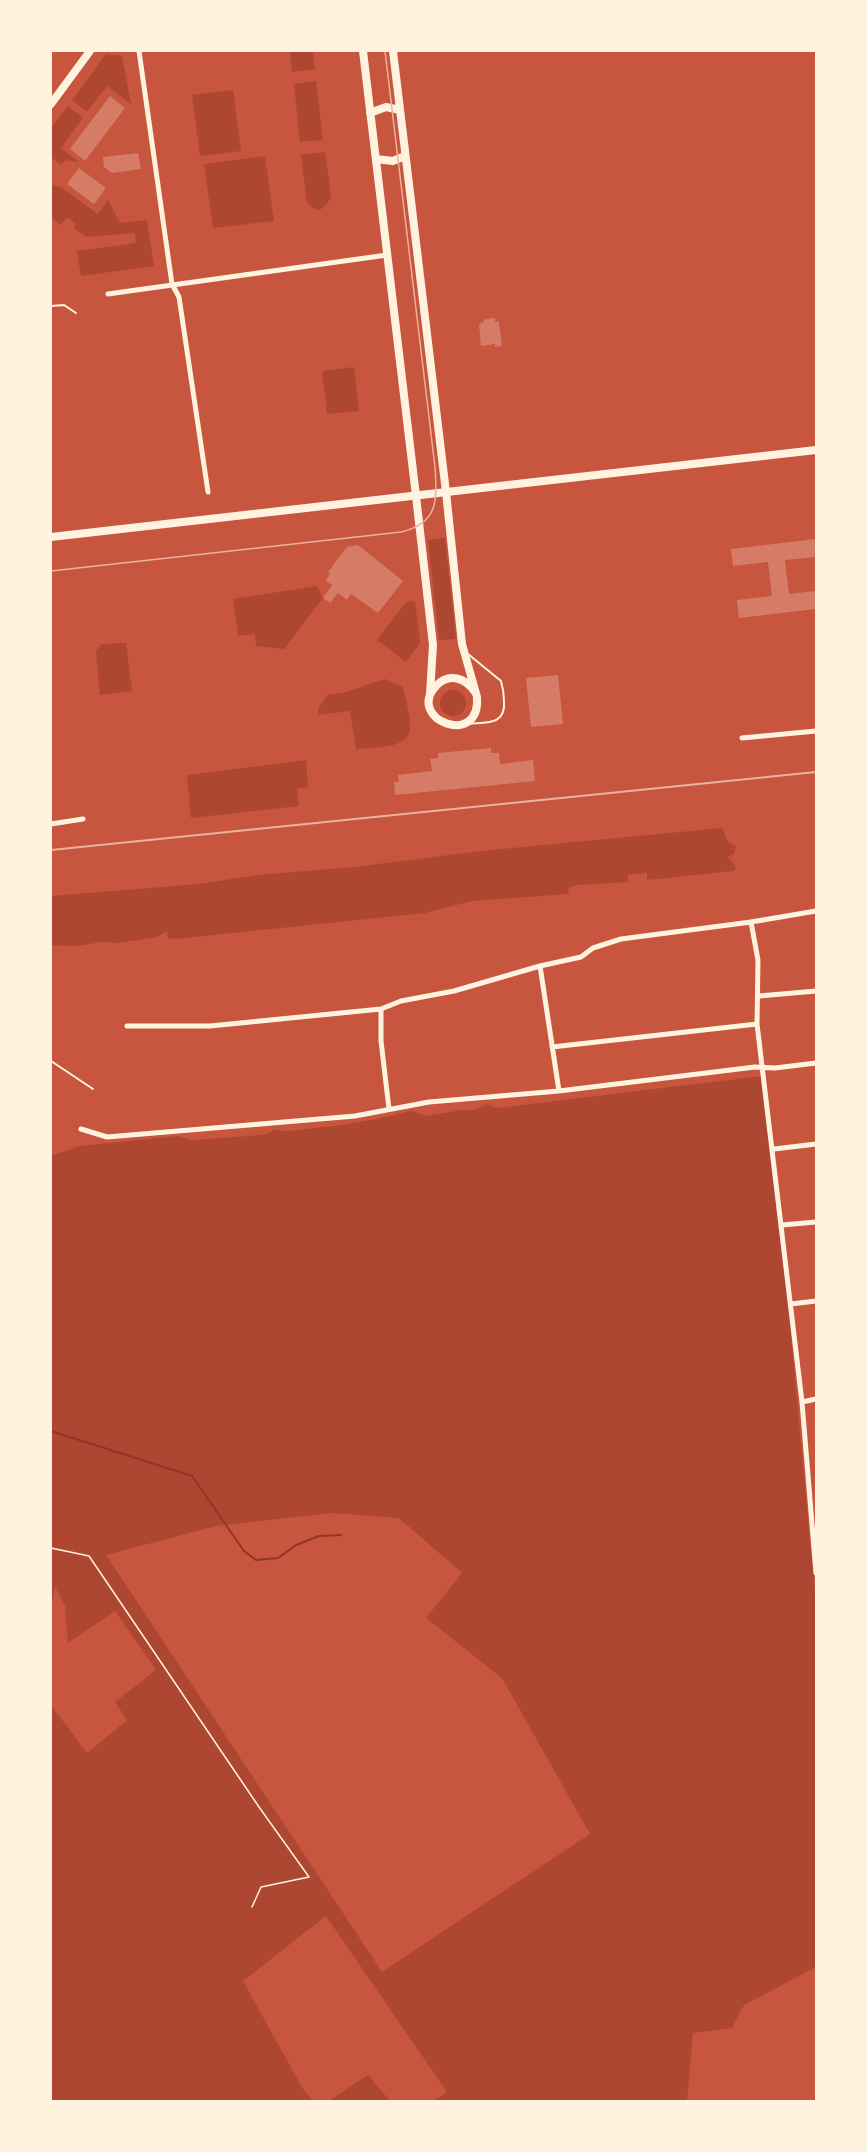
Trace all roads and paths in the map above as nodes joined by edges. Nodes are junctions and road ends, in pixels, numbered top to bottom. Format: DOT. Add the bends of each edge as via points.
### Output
graph roads {
  1 [pos="90,51"];
  2 [pos="139,51"];
  3 [pos="363,51"];
  4 [pos="393,51"];
  5 [pos="51,104"];
  6 [pos="400,110"];
  7 [pos="370,113"];
  8 [pos="405,156"];
  9 [pos="376,159"];
  10 [pos="387,255"];
  11 [pos="172,284"];
  12 [pos="108,294"];
  13 [pos="51,306"];
  14 [pos="76,313"];
  15 [pos="816,450"];
  16 [pos="208,492"];
  17 [pos="446,492"];
  18 [pos="416,496"];
  19 [pos="51,537"];
  20 [pos="464,651"];
  21 [pos="475,692"];
  22 [pos="430,698"];
  23 [pos="459,725"];
  24 [pos="816,730"];
  25 [pos="742,738"];
  26 [pos="83,819"];
  27 [pos="51,824"];
  28 [pos="816,910"];
  29 [pos="751,922"];
  30 [pos="540,966"];
  31 [pos="816,991"];
  32 [pos="759,996"];
  33 [pos="381,1009"];
  34 [pos="757,1024"];
  35 [pos="127,1026"];
  36 [pos="552,1047"];
  37 [pos="51,1061"];
  38 [pos="816,1063"];
  39 [pos="763,1068"];
  40 [pos="93,1089"];
  41 [pos="559,1091"];
  42 [pos="389,1109"];
  43 [pos="81,1129"];
  44 [pos="816,1144"];
  45 [pos="774,1149"];
  46 [pos="816,1222"];
  47 [pos="782,1225"];
  48 [pos="816,1301"];
  49 [pos="791,1304"];
  50 [pos="816,1399"];
  51 [pos="802,1402"];
  52 [pos="813,1495"];
  53 [pos="51,1548"];
  54 [pos="816,1573"];
  55 [pos="252,1907"];
  1 -- 5 [label="main road"];
  2 -- 11 [label="street"];
  3 -- 7 [label="main road"];
  4 -- 6 [label="main road"];
  6 -- 7 [label="main road" via="386,107"];
  6 -- 8 [label="main road"];
  7 -- 9 [label="main road"];
  8 -- 9 [label="main road" via="393,161"];
  8 -- 17 [label="main road"];
  9 -- 10 [label="main road"];
  10 -- 11 [label="street"];
  10 -- 18 [label="main road"];
  11 -- 12 [label="street"];
  11 -- 16 [label="street" via="179,297"];
  13 -- 14 [label="lane" via="64,305"];
  15 -- 17 [label="main road"];
  17 -- 18 [label="main road"];
  17 -- 20 [label="main road"];
  18 -- 19 [label="main road"];
  18 -- 22 [label="main road" via="434,645"];
  20 -- 21 [label="main road"];
  20 -- 23 [label="lane" via="501,681 505,708 496,720"];
  21 -- 22 [label="main road" via="466,682 450,678 435,687"];
  21 -- 23 [label="main road" via="475,713"];
  22 -- 23 [label="main road" via="437,719 447,725"];
  24 -- 25 [label="street"];
  26 -- 27 [label="street"];
  28 -- 29 [label="street"];
  29 -- 30 [label="street" via="621,939 593,948 581,957"];
  29 -- 32 [label="street"];
  30 -- 33 [label="street"];
  30 -- 36 [label="street"];
  31 -- 32 [label="street"];
  32 -- 34 [label="street"];
  33 -- 35 [label="street" via="210,1026"];
  33 -- 42 [label="street"];
  34 -- 36 [label="street"];
  34 -- 39 [label="street"];
  36 -- 41 [label="street"];
  37 -- 40 [label="lane"];
  38 -- 39 [label="street"];
  39 -- 41 [label="street"];
  39 -- 45 [label="street"];
  41 -- 42 [label="street"];
  42 -- 43 [label="street" via="355,1116 107,1137"];
  44 -- 45 [label="street"];
  45 -- 47 [label="street"];
  46 -- 47 [label="street"];
  47 -- 49 [label="street"];
  48 -- 49 [label="street"];
  49 -- 51 [label="street"];
  50 -- 51 [label="street"];
  51 -- 52 [label="street"];
  52 -- 54 [label="street"];
  53 -- 55 [label="path" via="89,1556 309,1877 261,1887"];
}
